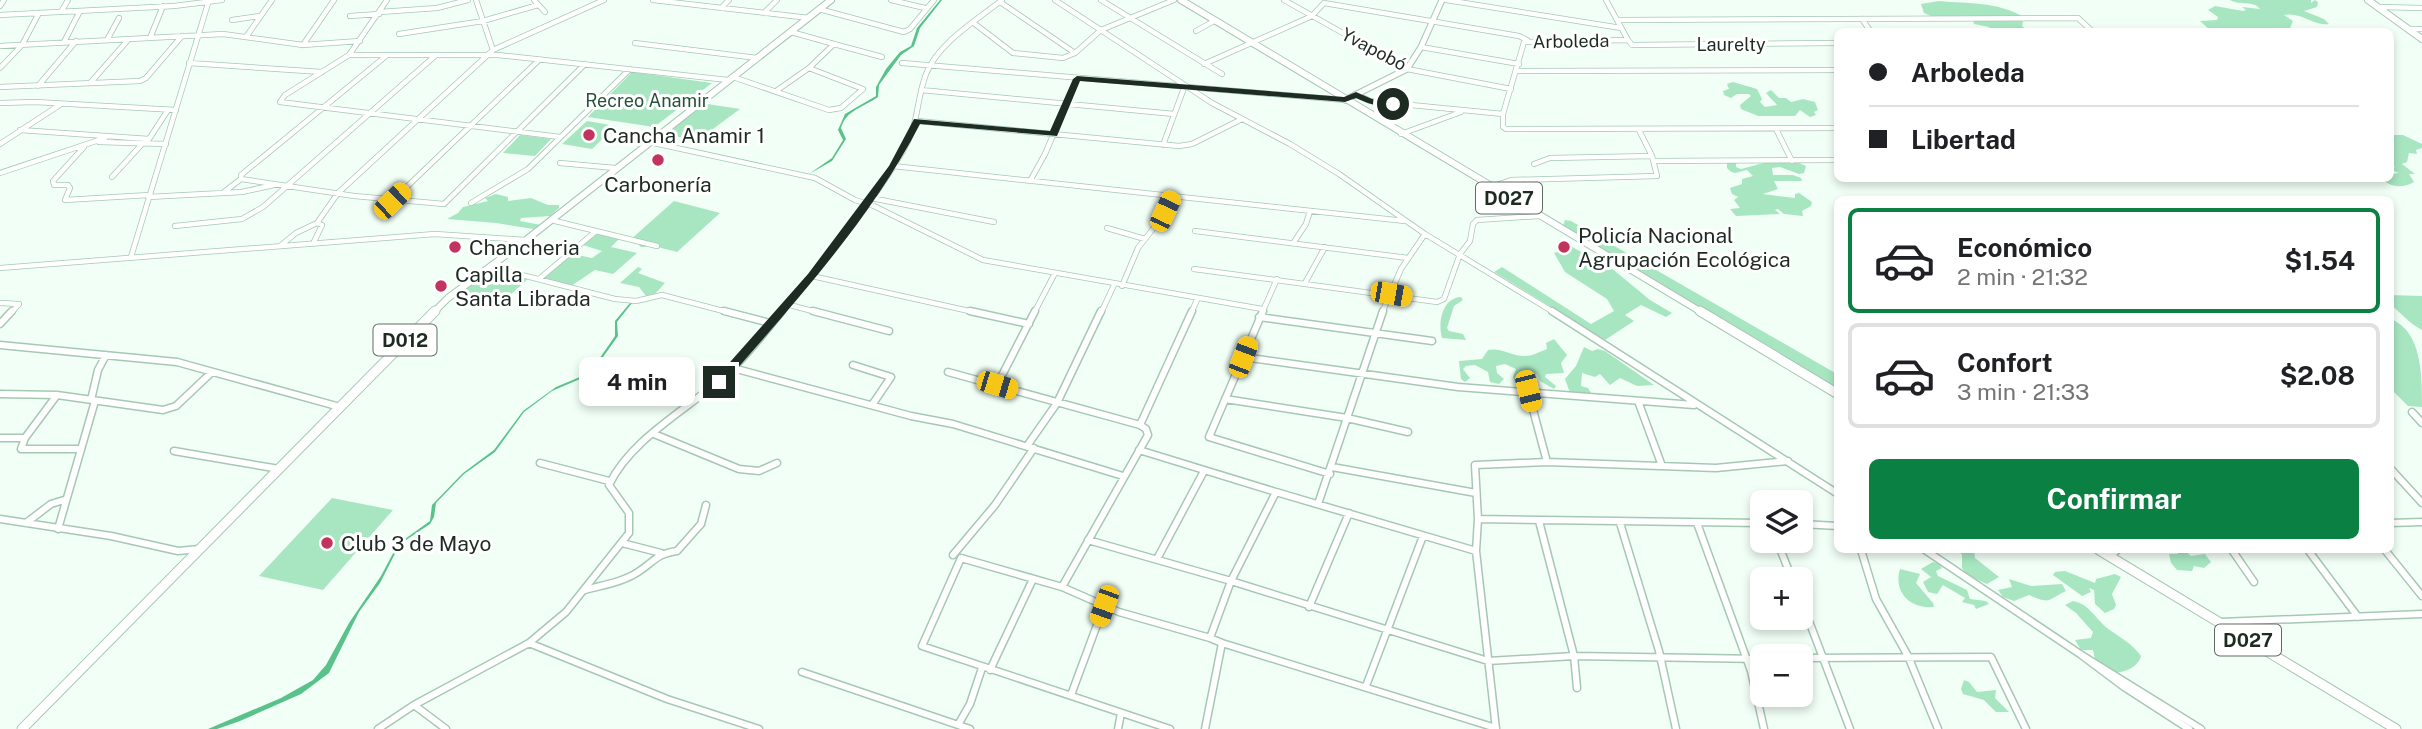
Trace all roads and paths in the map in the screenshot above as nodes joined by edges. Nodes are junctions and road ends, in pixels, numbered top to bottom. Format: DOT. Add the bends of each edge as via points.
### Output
graph roads {
  1 [pos="4,0"];
  2 [pos="68,0"];
  3 [pos="222,0"];
  4 [pos="272,0"];
  5 [pos="334,0"];
  6 [pos="387,0"];
  7 [pos="468,0"];
  8 [pos="476,0"];
  9 [pos="534,0"];
  10 [pos="588,0"];
  11 [pos="604,0"];
  12 [pos="653,0"];
  13 [pos="730,0"];
  14 [pos="777,0"];
  15 [pos="831,0"];
  16 [pos="891,0"];
  17 [pos="934,0"];
  18 [pos="1055,0"];
  19 [pos="1101,0"];
  20 [pos="1174,0"];
  21 [pos="1181,0"];
  22 [pos="1284,0"];
  23 [pos="1444,0"];
  24 [pos="1598,0"];
  25 [pos="2368,0"];
  26 [pos="209,1"];
  27 [pos="1001,1"];
  28 [pos="1325,1"];
  29 [pos="1606,1"];
  30 [pos="680,2"];
  31 [pos="538,5"];
  32 [pos="592,5"];
  33 [pos="0,6"];
  34 [pos="163,6"];
  35 [pos="721,8"];
  36 [pos="925,8"];
  37 [pos="2380,8"];
  38 [pos="2422,8"];
  39 [pos="819,9"];
  40 [pos="80,10"];
  41 [pos="61,12"];
  42 [pos="545,12"];
  43 [pos="39,13"];
  44 [pos="379,13"];
  45 [pos="764,13"];
  46 [pos="0,15"];
  47 [pos="260,16"];
  48 [pos="350,16"];
  49 [pos="1312,16"];
  50 [pos="119,18"];
  51 [pos="809,18"];
  52 [pos="1132,18"];
  53 [pos="1862,19"];
  54 [pos="232,20"];
  55 [pos="1214,20"];
  56 [pos="1617,20"];
  57 [pos="483,21"];
  58 [pos="1433,22"];
  59 [pos="975,24"];
  60 [pos="1868,28"];
  61 [pos="2089,28"];
  62 [pos="1621,29"];
  63 [pos="2410,29"];
  64 [pos="2422,29"];
  65 [pos="1101,30"];
  66 [pos="1196,31"];
  67 [pos="791,32"];
  68 [pos="399,34"];
  69 [pos="200,35"];
  70 [pos="182,36"];
  71 [pos="150,37"];
  72 [pos="246,37"];
  73 [pos="129,39"];
  74 [pos="2422,39"];
  75 [pos="107,40"];
  76 [pos="1527,40"];
  77 [pos="1628,40"];
  78 [pos="76,41"];
  79 [pos="360,41"];
  80 [pos="64,42"];
  81 [pos="635,43"];
  82 [pos="1834,43"];
  83 [pos="834,44"];
  84 [pos="1254,44"];
  85 [pos="22,45"];
  86 [pos="303,45"];
  87 [pos="0,46"];
  88 [pos="1421,47"];
  89 [pos="493,50"];
  90 [pos="1075,53"];
  91 [pos="349,55"];
  92 [pos="387,55"];
  93 [pos="436,55"];
  94 [pos="487,55"];
  95 [pos="882,57"];
  96 [pos="757,58"];
  97 [pos="539,60"];
  98 [pos="189,63"];
  99 [pos="585,64"];
  100 [pos="902,64"];
  101 [pos="1204,64"];
  102 [pos="1519,64"];
  103 [pos="930,66"];
  104 [pos="0,68"];
  105 [pos="809,68"];
  106 [pos="629,69"];
  107 [pos="1407,69"];
  108 [pos="1834,70"];
  109 [pos="1516,71"];
  110 [pos="322,72"];
  111 [pos="1222,74"];
  112 [pos="731,78"];
  113 [pos="1077,79"];
  114 [pos="91,82"];
  115 [pos="38,86"];
  116 [pos="0,87"];
  117 [pos="1187,88"];
  118 [pos="1511,89"];
  119 [pos="921,90"];
  120 [pos="776,91"];
  121 [pos="1356,94"];
  122 [pos="1345,100"];
  123 [pos="0,103"];
  124 [pos="1066,103"];
  125 [pos="61,104"];
  126 [pos="321,108"];
  127 [pos="168,110"];
  128 [pos="176,110"];
  129 [pos="1463,111"];
  130 [pos="367,113"];
  131 [pos="1174,114"];
  132 [pos="1503,114"];
  133 [pos="1241,118"];
  134 [pos="415,120"];
  135 [pos="917,121"];
  136 [pos="468,126"];
  137 [pos="1834,128"];
  138 [pos="1776,129"];
  139 [pos="20,130"];
  140 [pos="1639,130"];
  141 [pos="516,131"];
  142 [pos="1053,134"];
  143 [pos="1401,134"];
  144 [pos="559,136"];
  145 [pos="105,138"];
  146 [pos="149,139"];
  147 [pos="99,142"];
  148 [pos="648,142"];
  149 [pos="0,144"];
  150 [pos="142,144"];
  151 [pos="166,144"];
  152 [pos="1163,145"];
  153 [pos="84,147"];
  154 [pos="1653,159"];
  155 [pos="1834,160"];
  156 [pos="1792,161"];
  157 [pos="560,163"];
  158 [pos="1534,164"];
  159 [pos="894,166"];
  160 [pos="615,168"];
  161 [pos="0,173"];
  162 [pos="112,177"];
  163 [pos="241,179"];
  164 [pos="1030,181"];
  165 [pos="277,184"];
  166 [pos="288,186"];
  167 [pos="1491,187"];
  168 [pos="222,193"];
  169 [pos="338,193"];
  170 [pos="149,196"];
  171 [pos="1172,196"];
  172 [pos="871,198"];
  173 [pos="392,201"];
  174 [pos="471,203"];
  175 [pos="866,204"];
  176 [pos="1310,211"];
  177 [pos="1539,216"];
  178 [pos="551,220"];
  179 [pos="994,222"];
  180 [pos="1408,222"];
  181 [pos="317,223"];
  182 [pos="175,226"];
  183 [pos="1107,228"];
  184 [pos="1195,231"];
  185 [pos="596,232"];
  186 [pos="1425,234"];
  187 [pos="1145,239"];
  188 [pos="526,240"];
  189 [pos="1294,242"];
  190 [pos="312,245"];
  191 [pos="280,246"];
  192 [pos="657,246"];
  193 [pos="1325,247"];
  194 [pos="1460,254"];
  195 [pos="131,257"];
  196 [pos="1408,258"];
  197 [pos="491,267"];
  198 [pos="0,268"];
  199 [pos="1194,269"];
  200 [pos="1054,275"];
  201 [pos="811,276"];
  202 [pos="538,279"];
  203 [pos="1277,279"];
  204 [pos="1305,283"];
  205 [pos="1114,285"];
  206 [pos="1122,286"];
  207 [pos="1391,294"];
  208 [pos="1197,300"];
  209 [pos="0,303"];
  210 [pos="786,304"];
  211 [pos="1262,309"];
  212 [pos="1259,317"];
  213 [pos="770,323"];
  214 [pos="0,324"];
  215 [pos="1029,324"];
  216 [pos="889,331"];
  217 [pos="1375,332"];
  218 [pos="1432,341"];
  219 [pos="0,345"];
  220 [pos="106,355"];
  221 [pos="1243,357"];
  222 [pos="853,365"];
  223 [pos="733,368"];
  224 [pos="212,372"];
  225 [pos="948,372"];
  226 [pos="1362,374"];
  227 [pos="997,385"];
  228 [pos="1528,391"];
  229 [pos="1834,392"];
  230 [pos="0,394"];
  231 [pos="57,395"];
  232 [pos="1224,399"];
  233 [pos="93,400"];
  234 [pos="1638,401"];
  235 [pos="1057,403"];
  236 [pos="872,405"];
  237 [pos="1697,405"];
  238 [pos="341,407"];
  239 [pos="2412,412"];
  240 [pos="1348,418"];
  241 [pos="2422,423"];
  242 [pos="1140,425"];
  243 [pos="1408,432"];
  244 [pos="654,433"];
  245 [pos="0,438"];
  246 [pos="25,438"];
  247 [pos="1031,447"];
  248 [pos="79,449"];
  249 [pos="1139,450"];
  250 [pos="174,451"];
  251 [pos="1788,461"];
  252 [pos="1547,462"];
  253 [pos="540,463"];
  254 [pos="777,463"];
  255 [pos="1662,466"];
  256 [pos="279,469"];
  257 [pos="1204,471"];
  258 [pos="1331,471"];
  259 [pos="2394,472"];
  260 [pos="1123,476"];
  261 [pos="610,481"];
  262 [pos="1834,491"];
  263 [pos="1276,492"];
  264 [pos="1476,493"];
  265 [pos="64,499"];
  266 [pos="2422,503"];
  267 [pos="1318,504"];
  268 [pos="706,505"];
  269 [pos="1349,513"];
  270 [pos="0,519"];
  271 [pos="1478,519"];
  272 [pos="1539,521"];
  273 [pos="2422,522"];
  274 [pos="26,523"];
  275 [pos="1620,523"];
  276 [pos="1697,523"];
  277 [pos="1750,523"];
  278 [pos="2394,523"];
  279 [pos="1813,525"];
  280 [pos="1834,526"];
  281 [pos="58,529"];
  282 [pos="1423,536"];
  283 [pos="1088,540"];
  284 [pos="622,543"];
  285 [pos="199,549"];
  286 [pos="178,551"];
  287 [pos="1476,551"];
  288 [pos="661,553"];
  289 [pos="1862,553"];
  290 [pos="1929,553"];
  291 [pos="2114,553"];
  292 [pos="2234,553"];
  293 [pos="2310,553"];
  294 [pos="2387,553"];
  295 [pos="953,555"];
  296 [pos="1157,559"];
  297 [pos="180,566"];
  298 [pos="596,578"];
  299 [pos="1033,579"];
  300 [pos="1231,580"];
  301 [pos="2254,582"];
  302 [pos="604,586"];
  303 [pos="1062,587"];
  304 [pos="585,590"];
  305 [pos="2422,596"];
  306 [pos="1104,606"];
  307 [pos="1310,607"];
  308 [pos="2422,614"];
  309 [pos="2358,617"];
  310 [pos="2220,622"];
  311 [pos="1813,629"];
  312 [pos="1389,630"];
  313 [pos="1210,638"];
  314 [pos="529,643"];
  315 [pos="1222,643"];
  316 [pos="2080,654"];
  317 [pos="1574,656"];
  318 [pos="1660,656"];
  319 [pos="1908,656"];
  320 [pos="1813,658"];
  321 [pos="1825,658"];
  322 [pos="1746,659"];
  323 [pos="1750,659"];
  324 [pos="1488,661"];
  325 [pos="986,669"];
  326 [pos="802,672"];
  327 [pos="1366,687"];
  328 [pos="1577,688"];
  329 [pos="1071,695"];
  330 [pos="414,705"];
  331 [pos="1121,713"];
  332 [pos="958,724"];
  333 [pos="22,729"];
  334 [pos="378,729"];
  335 [pos="446,729"];
  336 [pos="759,729"];
  337 [pos="969,729"];
  338 [pos="1118,729"];
  339 [pos="1170,729"];
  340 [pos="1205,729"];
  341 [pos="1496,729"];
  342 [pos="1676,729"];
  343 [pos="1764,729"];
  344 [pos="1850,729"];
  345 [pos="1938,729"];
  346 [pos="2026,729"];
  347 [pos="2189,729"];
  348 [pos="2201,729"];
  349 [pos="2396,729"];
  1 -- 33 [label="street"];
  2 -- 41 [label="street"];
  3 -- 26 [label="street"];
  4 -- 47 [label="street"];
  5 -- 86 [label="street"];
  6 -- 44 [label="street"];
  7 -- 44 [label="street"];
  8 -- 57 [label="street"];
  9 -- 31 [label="street"];
  10 -- 32 [label="street"];
  11 -- 32 [label="street"];
  12 -- 30 [label="street"];
  13 -- 35 [label="street"];
  14 -- 45 [label="street"];
  15 -- 39 [label="main road, D012"];
  16 -- 36 [label="street"];
  17 -- 36 [label="street"];
  18 -- 65 [label="street"];
  19 -- 52 [label="street"];
  20 -- 52 [label="street"];
  21 -- 55 [label="main road, D027"];
  22 -- 49 [label="street, Yvapobó"];
  23 -- 58 [label="street"];
  23 -- 62 [label="street"];
  24 -- 29 [label="street"];
  25 -- 37 [label="main road"];
  26 -- 34 [label="street"];
  26 -- 69 [label="street"];
  27 -- 59 [label="street"];
  27 -- 90 [label="street"];
  28 -- 49 [label="street"];
  28 -- 58 [label="street"];
  29 -- 56 [label="street, Arboleda"];
  30 -- 35 [label="street"];
  31 -- 42 [label="street"];
  31 -- 57 [label="street"];
  32 -- 89 [label="street"];
  34 -- 40 [label="street"];
  34 -- 71 [label="street"];
  35 -- 45 [label="street"];
  36 -- 39 [label="street" via="904,32"];
  37 -- 38 [label="street"];
  37 -- 63 [label="main road"];
  39 -- 51 [label="main road, D012"];
  40 -- 41 [label="street"];
  40 -- 80 [label="street"];
  41 -- 43 [label="street"];
  43 -- 46 [label="street"];
  43 -- 85 [label="street"];
  44 -- 48 [label="street"];
  44 -- 79 [label="street"];
  45 -- 51 [label="street"];
  47 -- 54 [label="street"];
  47 -- 72 [label="street"];
  49 -- 84 [label="street"];
  49 -- 107 [label="street, Yvapobó"];
  50 -- 75 [label="street"];
  51 -- 67 [label="main road, D012"];
  52 -- 65 [label="street"];
  52 -- 101 [label="street"];
  53 -- 56 [label="street"];
  53 -- 60 [label="street"];
  53 -- 61 [label="street" via="2078,18"];
  55 -- 66 [label="street"];
  55 -- 84 [label="main road, D027"];
  56 -- 62 [label="street, Arboleda"];
  57 -- 68 [label="street"];
  57 -- 89 [label="street"];
  58 -- 76 [label="street"];
  58 -- 88 [label="street"];
  59 -- 90 [label="street" via="1015,53 1063,58"];
  59 -- 103 [label="street"];
  62 -- 77 [label="street, Arboleda"];
  63 -- 64 [label="street"];
  63 -- 74 [label="main road"];
  65 -- 90 [label="street"];
  65 -- 117 [label="street"];
  67 -- 83 [label="street"];
  67 -- 96 [label="main road, D012"];
  69 -- 70 [label="street"];
  69 -- 72 [label="street"];
  69 -- 98 [label="street"];
  70 -- 71 [label="street"];
  70 -- 114 [label="street" via="146,78 133,83"];
  71 -- 73 [label="street"];
  72 -- 86 [label="street"];
  73 -- 75 [label="street"];
  73 -- 114 [label="street"];
  75 -- 78 [label="street"];
  76 -- 77 [label="street, Arboleda"];
  76 -- 102 [label="street, Arboleda"];
  77 -- 82 [label="street, Laurelty" via="1632,45"];
  78 -- 80 [label="street"];
  78 -- 115 [label="street"];
  79 -- 86 [label="street"];
  79 -- 91 [label="street"];
  80 -- 85 [label="street"];
  81 -- 96 [label="street"];
  83 -- 95 [label="street"];
  83 -- 105 [label="street"];
  84 -- 101 [label="street"];
  84 -- 122 [label="main road, D027"];
  85 -- 87 [label="street"];
  85 -- 104 [label="street"];
  88 -- 102 [label="street"];
  88 -- 107 [label="street"];
  89 -- 94 [label="street"];
  91 -- 92 [label="street"];
  91 -- 110 [label="street"];
  92 -- 93 [label="street"];
  92 -- 126 [label="street"];
  93 -- 94 [label="street"];
  93 -- 130 [label="street"];
  94 -- 97 [label="street"];
  94 -- 134 [label="street"];
  96 -- 112 [label="main road, D012"];
  97 -- 99 [label="street"];
  97 -- 136 [label="street"];
  98 -- 110 [label="street"];
  98 -- 128 [label="street"];
  99 -- 106 [label="street"];
  99 -- 141 [label="street"];
  100 -- 103 [label="street"];
  101 -- 111 [label="street"];
  102 -- 109 [label="street, Arboleda"];
  103 -- 113 [label="street"];
  103 -- 119 [label="street"];
  105 -- 120 [label="street"];
  105 -- 120 [label="street" via="863,89 834,110"];
  106 -- 112 [label="street"];
  106 -- 144 [label="street"];
  107 -- 118 [label="street, Yvapobó"];
  107 -- 121 [label="street"];
  108 -- 109 [label="street"];
  109 -- 118 [label="street, Arboleda"];
  110 -- 126 [label="street" via="280,102"];
  112 -- 120 [label="street"];
  112 -- 148 [label="main road, D012"];
  113 -- 117 [label="street"];
  113 -- 124 [label="street"];
  114 -- 115 [label="street"];
  115 -- 116 [label="street"];
  117 -- 122 [label="street"];
  117 -- 131 [label="street"];
  117 -- 133 [label="street"];
  118 -- 132 [label="street, Arboleda"];
  119 -- 124 [label="street"];
  119 -- 135 [label="street"];
  121 -- 122 [label="street"];
  121 -- 129 [label="street" via="1370,101"];
  122 -- 143 [label="main road, D027"];
  123 -- 125 [label="street"];
  124 -- 131 [label="street"];
  124 -- 142 [label="street"];
  125 -- 127 [label="street"];
  125 -- 139 [label="street"];
  126 -- 130 [label="street"];
  126 -- 163 [label="street"];
  127 -- 128 [label="street"];
  127 -- 146 [label="street"];
  128 -- 151 [label="street"];
  129 -- 132 [label="street"];
  129 -- 143 [label="street"];
  130 -- 134 [label="street"];
  130 -- 166 [label="street"];
  131 -- 152 [label="street"];
  132 -- 140 [label="street" via="1506,129"];
  133 -- 152 [label="street" via="1186,146"];
  133 -- 180 [label="street" via="1290,144"];
  134 -- 136 [label="street"];
  134 -- 169 [label="street"];
  135 -- 142 [label="street"];
  135 -- 159 [label="street"];
  136 -- 141 [label="street"];
  136 -- 173 [label="street"];
  137 -- 138 [label="street"];
  138 -- 140 [label="street"];
  138 -- 156 [label="street"];
  139 -- 145 [label="street"];
  139 -- 149 [label="street"];
  140 -- 154 [label="street"];
  141 -- 144 [label="street"];
  141 -- 173 [label="street" via="450,201 438,205"];
  142 -- 152 [label="street"];
  142 -- 164 [label="street"];
  143 -- 167 [label="main road, D027"];
  144 -- 174 [label="street" via="528,169"];
  145 -- 146 [label="street"];
  145 -- 147 [label="street"];
  146 -- 150 [label="street"];
  147 -- 150 [label="street"];
  147 -- 153 [label="street"];
  148 -- 160 [label="main road, D012"];
  148 -- 175 [label="street" via="807,176"];
  150 -- 151 [label="street"];
  150 -- 162 [label="street"];
  151 -- 170 [label="street"];
  153 -- 161 [label="street"];
  153 -- 170 [label="street" via="53,181 70,188 65,200"];
  154 -- 156 [label="street"];
  154 -- 158 [label="street" via="1550,158"];
  154 -- 167 [label="street" via="1659,174 1652,177 1531,178"];
  155 -- 156 [label="street"];
  157 -- 160 [label="street"];
  159 -- 164 [label="street"];
  159 -- 172 [label="street"];
  160 -- 178 [label="main road, D012"];
  163 -- 165 [label="street"];
  163 -- 168 [label="street"];
  164 -- 171 [label="street"];
  165 -- 166 [label="street"];
  165 -- 168 [label="street"];
  166 -- 169 [label="street"];
  166 -- 182 [label="street" via="249,217"];
  167 -- 177 [label="main road, D027"];
  168 -- 170 [label="street"];
  169 -- 173 [label="street"];
  169 -- 181 [label="street"];
  170 -- 195 [label="street"];
  171 -- 176 [label="street"];
  171 -- 187 [label="street"];
  172 -- 175 [label="street"];
  172 -- 179 [label="street"];
  175 -- 200 [label="street" via="983,260"];
  175 -- 201 [label="street"];
  176 -- 180 [label="street"];
  176 -- 189 [label="street"];
  177 -- 194 [label="street" via="1477,220"];
  177 -- 229 [label="main road, D027"];
  178 -- 185 [label="street"];
  178 -- 188 [label="main road, D012"];
  180 -- 186 [label="street"];
  181 -- 190 [label="street" via="322,229"];
  181 -- 191 [label="street"];
  183 -- 187 [label="street"];
  184 -- 189 [label="street"];
  185 -- 192 [label="street"];
  185 -- 202 [label="street"];
  186 -- 194 [label="street"];
  186 -- 196 [label="street"];
  187 -- 206 [label="street"];
  188 -- 190 [label="street" via="435,234"];
  188 -- 197 [label="main road, D012"];
  189 -- 193 [label="street"];
  190 -- 191 [label="street"];
  191 -- 195 [label="street"];
  193 -- 196 [label="street"];
  193 -- 204 [label="street"];
  194 -- 207 [label="street" via="1441,301"];
  194 -- 237 [label="street"];
  195 -- 198 [label="street"];
  196 -- 207 [label="street"];
  197 -- 202 [label="street"];
  197 -- 238 [label="main road, D012" via="426,318"];
  199 -- 203 [label="street"];
  200 -- 205 [label="street"];
  200 -- 215 [label="street"];
  201 -- 210 [label="street"];
  201 -- 215 [label="street"];
  202 -- 213 [label="street" via="628,301 662,295"];
  203 -- 204 [label="street"];
  203 -- 211 [label="street"];
  204 -- 207 [label="street"];
  205 -- 206 [label="street"];
  205 -- 235 [label="street"];
  206 -- 208 [label="street"];
  207 -- 217 [label="street"];
  208 -- 211 [label="street"];
  208 -- 242 [label="street"];
  209 -- 214 [label="street" via="19,304"];
  210 -- 213 [label="street"];
  210 -- 216 [label="street"];
  211 -- 212 [label="street"];
  212 -- 217 [label="street"];
  212 -- 221 [label="street"];
  213 -- 223 [label="street"];
  215 -- 227 [label="street"];
  217 -- 218 [label="street"];
  217 -- 226 [label="street"];
  219 -- 220 [label="street"];
  220 -- 224 [label="street" via="177,362"];
  220 -- 233 [label="street" via="98,370"];
  221 -- 226 [label="street"];
  221 -- 232 [label="street"];
  222 -- 236 [label="street" via="891,377"];
  223 -- 236 [label="street"];
  223 -- 244 [label="street"];
  224 -- 233 [label="street" via="169,409"];
  224 -- 238 [label="street"];
  225 -- 227 [label="street"];
  226 -- 228 [label="street"];
  226 -- 240 [label="street"];
  227 -- 235 [label="street"];
  228 -- 234 [label="street"];
  228 -- 252 [label="street"];
  230 -- 231 [label="street"];
  231 -- 233 [label="street"];
  231 -- 246 [label="street"];
  232 -- 240 [label="street"];
  232 -- 258 [label="street" via="1209,433 1212,440"];
  233 -- 248 [label="street"];
  234 -- 237 [label="street"];
  234 -- 255 [label="street"];
  235 -- 242 [label="street"];
  235 -- 247 [label="street"];
  236 -- 247 [label="street"];
  237 -- 251 [label="street"];
  238 -- 256 [label="main road, D012"];
  239 -- 241 [label="street"];
  240 -- 243 [label="street"];
  240 -- 258 [label="street"];
  242 -- 249 [label="street" via="1148,432"];
  244 -- 254 [label="street" via="739,469 765,470"];
  244 -- 261 [label="street"];
  245 -- 246 [label="street"];
  246 -- 248 [label="street" via="24,449"];
  247 -- 260 [label="street"];
  247 -- 295 [label="street" via="995,505"];
  248 -- 265 [label="street"];
  249 -- 257 [label="street"];
  249 -- 260 [label="street"];
  250 -- 256 [label="street"];
  251 -- 255 [label="street" via="1746,467"];
  251 -- 262 [label="street"];
  252 -- 255 [label="street"];
  252 -- 264 [label="street" via="1475,465"];
  253 -- 261 [label="street"];
  256 -- 285 [label="main road, D012"];
  257 -- 263 [label="street"];
  257 -- 296 [label="street"];
  258 -- 264 [label="street"];
  258 -- 267 [label="street"];
  259 -- 266 [label="street"];
  260 -- 283 [label="street"];
  261 -- 284 [label="street" via="629,513 629,533"];
  263 -- 267 [label="street"];
  263 -- 300 [label="street"];
  264 -- 271 [label="street"];
  265 -- 274 [label="street"];
  265 -- 281 [label="street"];
  267 -- 269 [label="street"];
  268 -- 288 [label="street" via="704,519 686,542 673,552"];
  269 -- 282 [label="street"];
  269 -- 307 [label="street"];
  270 -- 274 [label="street"];
  271 -- 272 [label="street"];
  271 -- 287 [label="street"];
  272 -- 275 [label="street"];
  272 -- 317 [label="street"];
  273 -- 278 [label="street"];
  274 -- 281 [label="street"];
  275 -- 276 [label="street"];
  275 -- 318 [label="street"];
  276 -- 277 [label="street"];
  276 -- 322 [label="street"];
  279 -- 280 [label="street"];
  281 -- 286 [label="street"];
  282 -- 287 [label="street"];
  282 -- 312 [label="street"];
  283 -- 296 [label="street"];
  283 -- 303 [label="street"];
  284 -- 288 [label="street"];
  284 -- 298 [label="street"];
  285 -- 286 [label="street"];
  285 -- 297 [label="main road, D012"];
  286 -- 297 [label="street"];
  287 -- 324 [label="street"];
  288 -- 302 [label="street" via="638,572"];
  289 -- 319 [label="street" via="1876,598"];
  290 -- 316 [label="street"];
  291 -- 310 [label="main road, D027"];
  292 -- 301 [label="street"];
  293 -- 309 [label="street"];
  294 -- 305 [label="street"];
  296 -- 300 [label="street"];
  297 -- 333 [label="main road, D012"];
  298 -- 302 [label="street"];
  298 -- 304 [label="street"];
  299 -- 303 [label="street"];
  299 -- 325 [label="street"];
  299 -- 325 [label="street" via="961,558 922,646"];
  300 -- 307 [label="street"];
  300 -- 313 [label="street"];
  302 -- 304 [label="street"];
  303 -- 306 [label="street"];
  304 -- 314 [label="street"];
  306 -- 313 [label="street"];
  306 -- 329 [label="street"];
  307 -- 312 [label="street"];
  308 -- 309 [label="street"];
  309 -- 310 [label="street"];
  310 -- 349 [label="main road, D027"];
  311 -- 321 [label="street"];
  312 -- 324 [label="street"];
  312 -- 327 [label="street"];
  313 -- 315 [label="street"];
  314 -- 330 [label="street"];
  314 -- 336 [label="street" via="667,699"];
  315 -- 327 [label="street"];
  315 -- 340 [label="street"];
  316 -- 347 [label="street"];
  316 -- 348 [label="street"];
  317 -- 318 [label="street"];
  317 -- 324 [label="street"];
  317 -- 328 [label="street"];
  318 -- 322 [label="street"];
  318 -- 342 [label="street"];
  319 -- 321 [label="street"];
  319 -- 345 [label="street"];
  319 -- 346 [label="street" via="1991,657"];
  320 -- 321 [label="street"];
  321 -- 344 [label="street"];
  322 -- 323 [label="street"];
  322 -- 343 [label="street"];
  324 -- 341 [label="street"];
  325 -- 329 [label="street"];
  325 -- 332 [label="street"];
  326 -- 332 [label="street"];
  327 -- 341 [label="street"];
  329 -- 331 [label="street"];
  330 -- 334 [label="street"];
  330 -- 335 [label="street"];
  331 -- 338 [label="street"];
  331 -- 339 [label="street"];
  332 -- 337 [label="street"];
}
